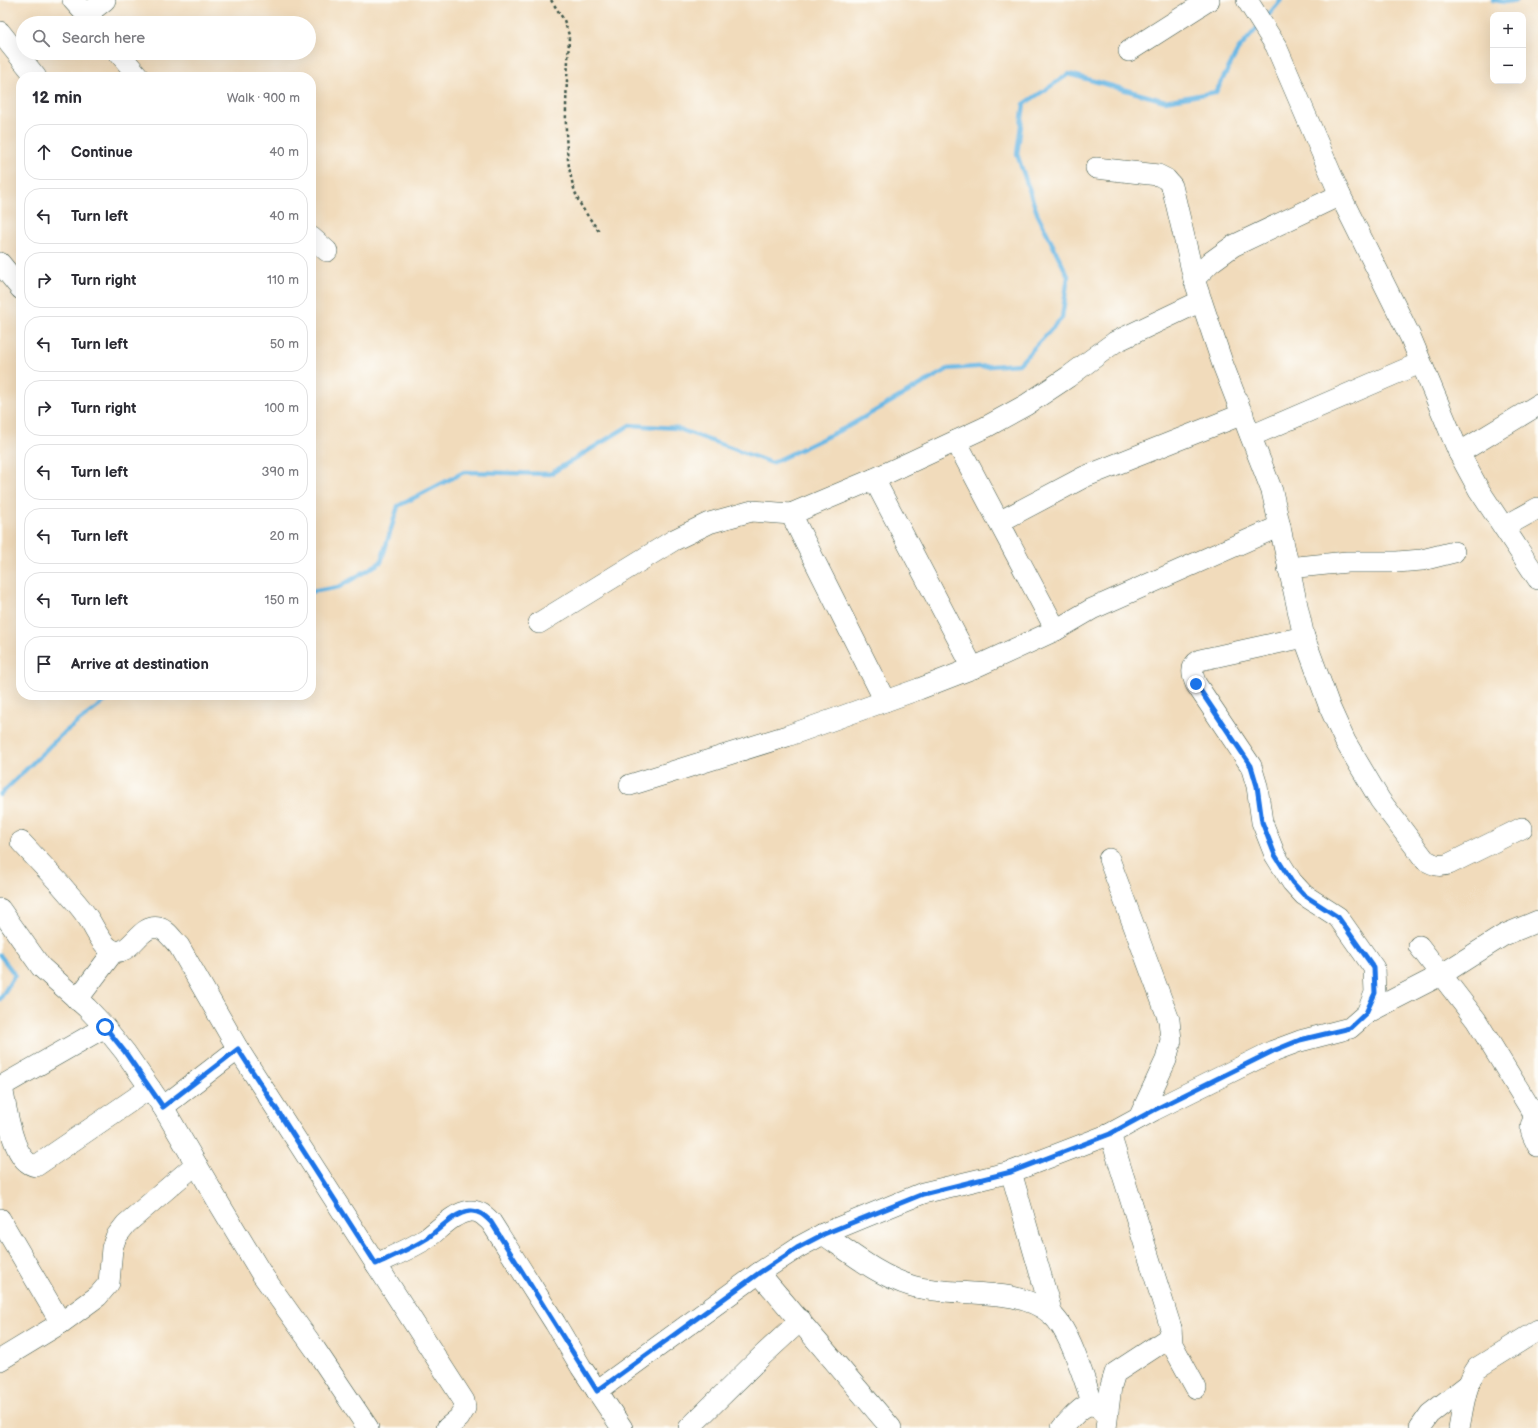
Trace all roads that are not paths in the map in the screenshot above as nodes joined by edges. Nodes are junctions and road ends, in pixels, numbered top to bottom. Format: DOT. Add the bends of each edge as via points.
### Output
graph roads {
  1 [pos="105,0"];
  2 [pos="1209,0"];
  3 [pos="1247,0"];
  4 [pos="84,13"];
  5 [pos="0,32"];
  6 [pos="1130,51"];
  7 [pos="16,52"];
  8 [pos="22,60"];
  9 [pos="125,60"];
  10 [pos="32,72"];
  11 [pos="135,72"];
  12 [pos="1096,168"];
  13 [pos="1340,195"];
  14 [pos="316,241"];
  15 [pos="327,251"];
  16 [pos="0,263"];
  17 [pos="1194,278"];
  18 [pos="16,283"];
  19 [pos="1201,301"];
  20 [pos="1420,363"];
  21 [pos="1538,405"];
  22 [pos="1243,414"];
  23 [pos="1251,436"];
  24 [pos="956,441"];
  25 [pos="1459,453"];
  26 [pos="874,479"];
  27 [pos="1538,508"];
  28 [pos="791,514"];
  29 [pos="999,522"];
  30 [pos="1280,526"];
  31 [pos="1504,527"];
  32 [pos="1454,552"];
  33 [pos="1288,568"];
  34 [pos="1538,579"];
  35 [pos="539,623"];
  36 [pos="1056,630"];
  37 [pos="1304,637"];
  38 [pos="973,668"];
  39 [pos="885,701"];
  40 [pos="630,786"];
  41 [pos="1522,828"];
  42 [pos="21,842"];
  43 [pos="1109,860"];
  44 [pos="0,909"];
  45 [pos="1538,920"];
  46 [pos="1419,946"];
  47 [pos="114,951"];
  48 [pos="1441,975"];
  49 [pos="77,1000"];
  50 [pos="1366,1013"];
  51 [pos="105,1027"];
  52 [pos="238,1049"];
  53 [pos="1,1087"];
  54 [pos="150,1088"];
  55 [pos="163,1107"];
  56 [pos="1139,1118"];
  57 [pos="1537,1118"];
  58 [pos="1110,1134"];
  59 [pos="1538,1146"];
  60 [pos="196,1164"];
  61 [pos="1011,1172"];
  62 [pos="0,1218"];
  63 [pos="824,1234"];
  64 [pos="376,1264"];
  65 [pos="759,1273"];
  66 [pos="1052,1314"];
  67 [pos="801,1320"];
  68 [pos="61,1323"];
  69 [pos="1171,1328"];
  70 [pos="1538,1330"];
  71 [pos="0,1360"];
  72 [pos="1469,1384"];
  73 [pos="1196,1388"];
  74 [pos="597,1391"];
  75 [pos="1102,1416"];
  76 [pos="612,1425"];
  77 [pos="368,1428"];
  78 [pos="447,1428"];
  79 [pos="689,1428"];
  80 [pos="891,1428"];
  81 [pos="1062,1428"];
  82 [pos="1420,1428"];
  83 [pos="1459,1428"];
  1 -- 4 [label="street"];
  2 -- 6 [label="street"];
  3 -- 13 [label="street" via="1276,46"];
  5 -- 7 [label="street"];
  8 -- 10 [label="street"];
  9 -- 11 [label="street"];
  12 -- 17 [label="street" via="1158,175 1166,179 1172,186"];
  13 -- 17 [label="street" via="1233,246"];
  13 -- 20 [label="street" via="1410,336"];
  14 -- 15 [label="street"];
  16 -- 18 [label="street"];
  17 -- 19 [label="street"];
  19 -- 22 [label="street"];
  19 -- 24 [label="street" via="1115,342 1026,405"];
  20 -- 23 [label="street"];
  20 -- 25 [label="street"];
  21 -- 25 [label="street"];
  22 -- 23 [label="street"];
  22 -- 29 [label="street" via="1084,476"];
  23 -- 30 [label="street" via="1272,491"];
  24 -- 26 [label="street"];
  24 -- 29 [label="street"];
  25 -- 31 [label="street" via="1479,490"];
  26 -- 28 [label="street"];
  26 -- 38 [label="street"];
  27 -- 31 [label="street"];
  28 -- 35 [label="street" via="752,511 709,523 674,540"];
  28 -- 39 [label="street"];
  29 -- 36 [label="street"];
  30 -- 33 [label="street"];
  30 -- 36 [label="street" via="1092,609"];
  31 -- 34 [label="street"];
  32 -- 33 [label="street" via="1422,560 1347,562"];
  33 -- 37 [label="street"];
  36 -- 38 [label="street"];
  37 -- 41 [label="street" via="1345,741 1380,800 1425,860 1441,866 1449,864"];
  37 -- 50 [label="street" via="1200,660 1196,662 1192,676 1251,766 1257,786 1262,822 1275,855 1292,882 1304,895 1338,917 1374,968 1375,993"];
  38 -- 39 [label="street"];
  39 -- 40 [label="street" via="787,736"];
  42 -- 47 [label="street" via="78,904 104,943"];
  43 -- 56 [label="street" via="1169,1020 1171,1040 1166,1060"];
  44 -- 49 [label="street" via="41,967"];
  45 -- 48 [label="street" via="1504,935"];
  46 -- 48 [label="street"];
  47 -- 49 [label="street"];
  47 -- 52 [label="street" via="120,952 153,928 160,928 168,934 179,946"];
  48 -- 50 [label="street"];
  48 -- 57 [label="street" via="1476,1020"];
  49 -- 51 [label="street"];
  50 -- 56 [label="street" via="1350,1028 1300,1040 1273,1051"];
  51 -- 53 [label="street"];
  51 -- 54 [label="street"];
  52 -- 55 [label="street"];
  52 -- 64 [label="street"];
  53 -- 54 [label="street" via="16,1146 26,1163 36,1166"];
  54 -- 55 [label="street"];
  55 -- 60 [label="street"];
  56 -- 58 [label="street"];
  57 -- 59 [label="street" via="1530,1126"];
  58 -- 61 [label="street"];
  58 -- 69 [label="street"];
  60 -- 68 [label="street" via="126,1224 112,1248 109,1283 98,1296"];
  60 -- 77 [label="street" via="261,1273"];
  61 -- 63 [label="street" via="923,1194"];
  61 -- 66 [label="street"];
  62 -- 68 [label="street"];
  63 -- 65 [label="street"];
  63 -- 66 [label="street" via="894,1280 914,1287 946,1292 1014,1298 1039,1305"];
  64 -- 74 [label="street" via="411,1248 457,1216 469,1211 481,1213 491,1222"];
  64 -- 78 [label="street" via="464,1401 466,1408 463,1413"];
  65 -- 67 [label="street"];
  65 -- 74 [label="street"];
  66 -- 75 [label="street" via="1062,1327"];
  67 -- 79 [label="street"];
  67 -- 80 [label="street"];
  68 -- 71 [label="street"];
  69 -- 73 [label="street" via="1172,1344"];
  69 -- 75 [label="street" via="1167,1340 1115,1373"];
  70 -- 72 [label="street" via="1477,1368"];
  72 -- 82 [label="street" via="1430,1414"];
  72 -- 83 [label="street"];
  74 -- 76 [label="street"];
  75 -- 81 [label="street" via="1084,1407"];
}
